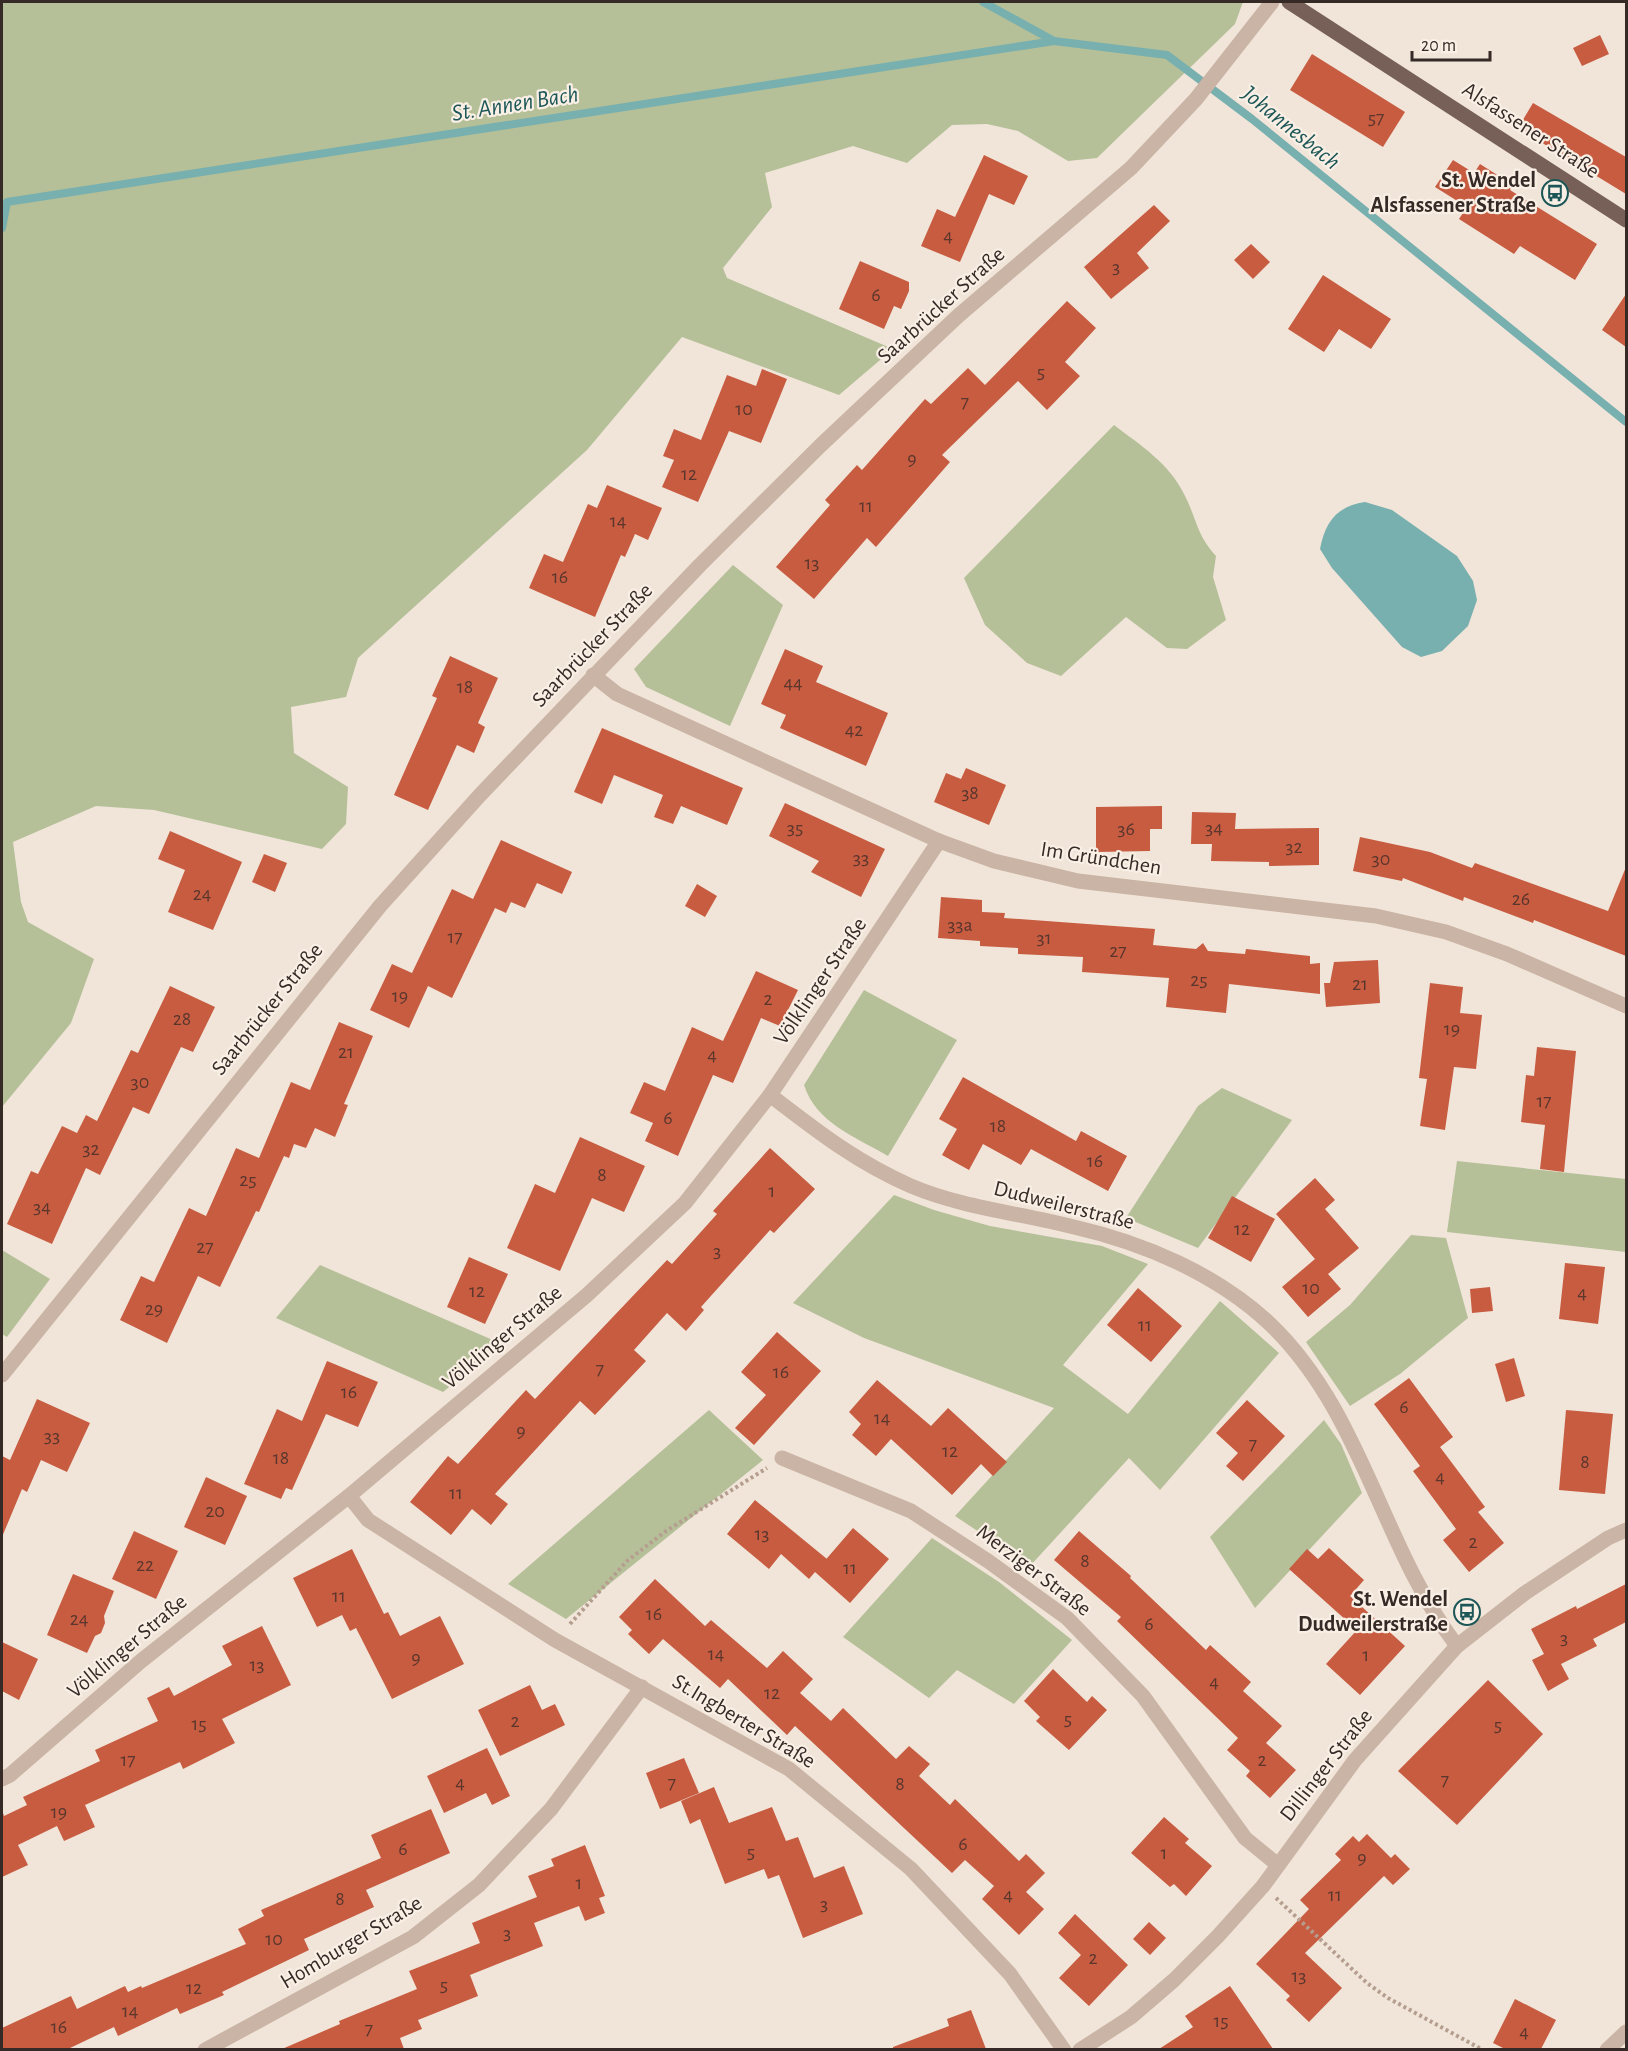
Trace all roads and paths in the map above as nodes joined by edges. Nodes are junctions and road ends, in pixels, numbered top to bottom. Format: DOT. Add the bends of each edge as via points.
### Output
graph roads {
  1 [pos="1272,2"];
  2 [pos="1289,2"];
  3 [pos="1626,220"];
  4 [pos="593,675"];
  5 [pos="939,841"];
  6 [pos="1626,1006"];
  7 [pos="770,1095"];
  8 [pos="2,1375"];
  9 [pos="782,1458"];
  10 [pos="349,1496"];
  11 [pos="1626,1530"];
  12 [pos="555,1640"];
  13 [pos="1457,1646"];
  14 [pos="642,1687"];
  15 [pos="2,1779"];
  16 [pos="1278,1865"];
  17 [pos="1263,1886"];
  18 [pos="1626,2032"];
  19 [pos="205,2049"];
  20 [pos="1064,2049"];
  21 [pos="1080,2049"];
  22 [pos="1484,2049"];
  23 [pos="1607,2049"];
  1 -- 4 [label="street, Saarbrücker Straße" via="1196,99 1131,168 958,316 821,445"];
  2 -- 3 [label="main road, Alsfassener Straße"];
  4 -- 5 [label="street, Im Gründchen" via="617,694"];
  4 -- 8 [label="street, Saarbrücker Straße" via="380,906"];
  5 -- 6 [label="street, Im Gründchen" via="994,861 1078,881 1376,916 1446,932"];
  5 -- 7 [label="street, Völklinger Straße"];
  7 -- 10 [label="street, Völklinger Straße" via="685,1203 587,1295"];
  7 -- 13 [label="street, Dudweilerstraße" via="843,1151 912,1186 988,1210 1075,1227 1149,1250 1215,1282 1270,1323 1308,1367 1342,1420 1405,1561 1435,1617"];
  9 -- 12 [label="path" via="666,1531 627,1561"];
  9 -- 16 [label="street, Merziger Straße" via="911,1511 1066,1618 1143,1696 1245,1838"];
  10 -- 12 [label="street, St.Ingberter Straße" via="368,1520"];
  10 -- 15 [label="street, Völklinger Straße" via="141,1661"];
  11 -- 13 [label="street, Dillinger Straße" via="1525,1593"];
  12 -- 14 [label="street, St.Ingberter Straße"];
  13 -- 16 [label="street, Dillinger Straße" via="1355,1760"];
  14 -- 19 [label="street, Homburger Straße" via="551,1809 479,1885 413,1937"];
  14 -- 20 [label="street, St.Ingberter Straße" via="789,1769 911,1869 1010,1974"];
  16 -- 17 [label="street, Dillinger Straße"];
  17 -- 21 [label="street, Dillinger Straße" via="1174,1980 1131,2017"];
  17 -- 22 [label="path" via="1367,1983"];
  18 -- 23 [label="street"];
}
